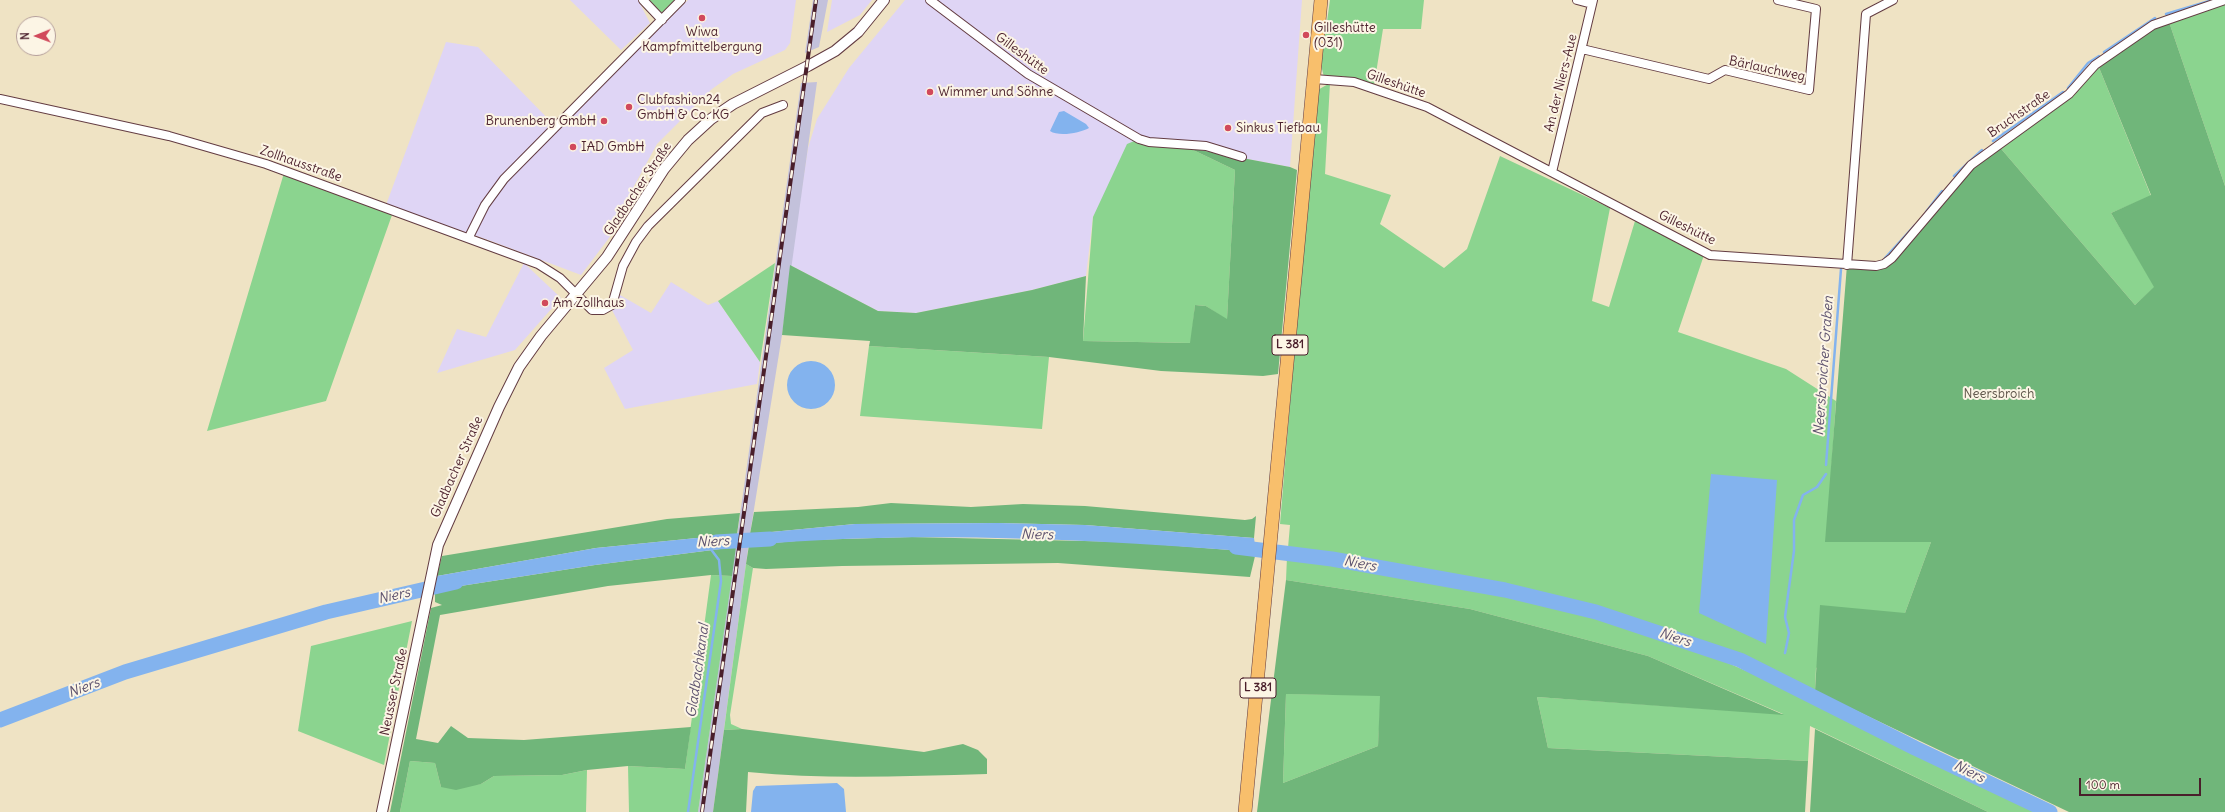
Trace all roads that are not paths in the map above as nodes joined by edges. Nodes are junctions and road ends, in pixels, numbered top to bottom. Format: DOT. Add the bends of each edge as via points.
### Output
graph roads {
  1 [pos="643,0"];
  2 [pos="681,0"];
  3 [pos="884,0"];
  4 [pos="930,0"];
  5 [pos="1321,0"];
  6 [pos="1577,0"];
  7 [pos="1778,0"];
  8 [pos="1893,0"];
  9 [pos="2225,0"];
  10 [pos="1593,2"];
  11 [pos="662,20"];
  12 [pos="1582,49"];
  13 [pos="1314,79"];
  14 [pos="0,99"];
  15 [pos="783,105"];
  16 [pos="1242,157"];
  17 [pos="1552,172"];
  18 [pos="469,237"];
  19 [pos="1848,265"];
  20 [pos="577,294"];
  21 [pos="430,578"];
  22 [pos="382,812"];
  23 [pos="1245,812"];
  1 -- 11 [label="street"];
  2 -- 11 [label="street"];
  3 -- 20 [label="street, Gladbacher Straße" via="858,32 835,51 733,104 698,130 667,164 616,245"];
  4 -- 16 [label="street, Gilleshütte" via="1028,74 1139,138 1149,142 1206,146"];
  5 -- 13 [label="main road, L 381"];
  6 -- 10 [label="street"];
  7 -- 12 [label="street, Bärlauchweg" via="1816,9 1808,90 1725,70 1709,79"];
  8 -- 19 [label="street" via="1866,14"];
  9 -- 19 [label="street, Bruchstraße" via="2156,24 2103,59 2089,70 2069,94 1971,164 1884,264"];
  10 -- 12 [label="street, An der Niers-Aue"];
  11 -- 18 [label="street" via="504,179 485,205"];
  12 -- 17 [label="street, An der Niers-Aue"];
  13 -- 17 [label="street, Gilleshütte" via="1354,82 1421,104"];
  13 -- 23 [label="main road, L 381"];
  14 -- 18 [label="street, Zollhausstraße" via="133,127 207,146 285,170"];
  15 -- 20 [label="street" via="762,112 648,226 623,266 611,306 594,311"];
  17 -- 19 [label="street, Gilleshütte" via="1710,255"];
  18 -- 20 [label="street, Zollhausstraße" via="546,268"];
  20 -- 21 [label="street, Gladbacher Straße" via="537,340 514,375 445,525"];
  21 -- 22 [label="street, Neusser Straße"];
}
